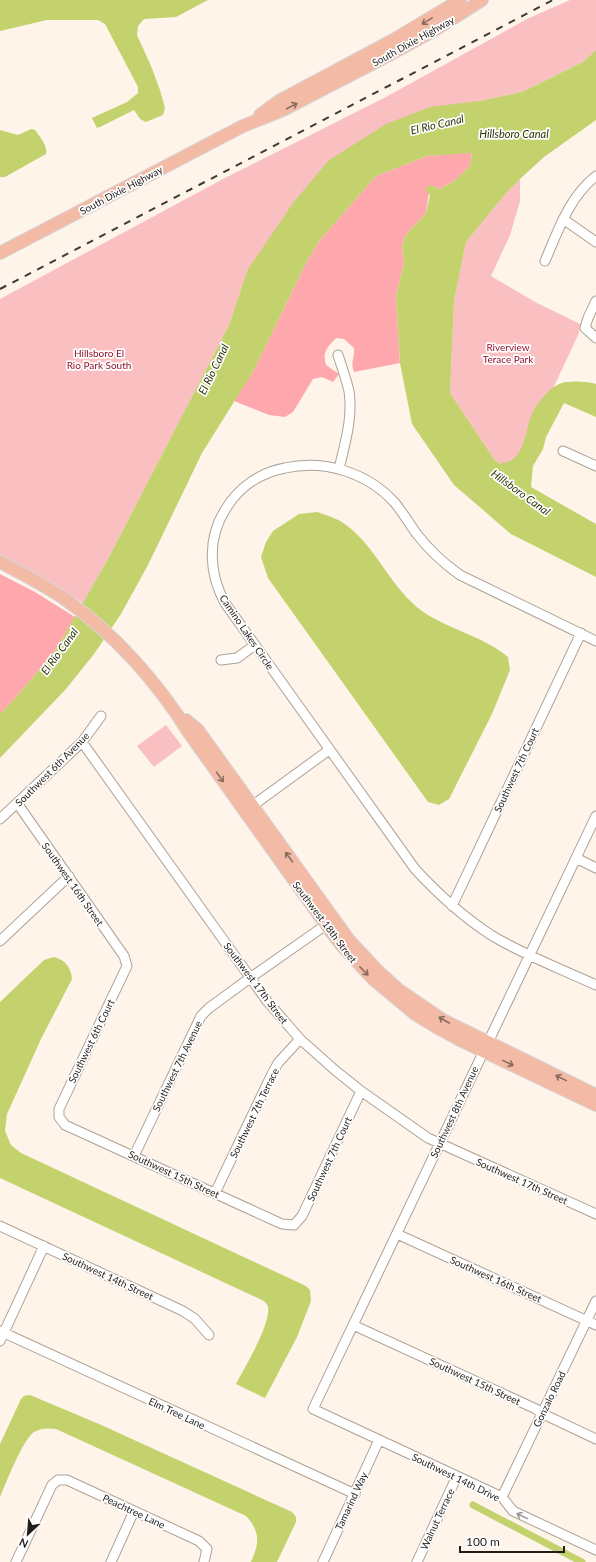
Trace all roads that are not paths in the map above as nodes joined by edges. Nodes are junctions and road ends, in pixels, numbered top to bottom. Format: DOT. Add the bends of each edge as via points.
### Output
graph roads {
  1 [pos="460,0"];
  2 [pos="487,0"];
  3 [pos="478,2"];
  4 [pos="243,126"];
  5 [pos="596,176"];
  6 [pos="563,219"];
  7 [pos="596,242"];
  8 [pos="0,253"];
  9 [pos="545,262"];
  10 [pos="596,301"];
  11 [pos="596,338"];
  12 [pos="338,355"];
  13 [pos="563,451"];
  14 [pos="596,466"];
  15 [pos="339,469"];
  16 [pos="0,562"];
  17 [pos="581,634"];
  18 [pos="596,641"];
  19 [pos="255,645"];
  20 [pos="221,660"];
  21 [pos="101,716"];
  22 [pos="82,742"];
  23 [pos="329,750"];
  24 [pos="17,804"];
  25 [pos="248,809"];
  26 [pos="596,816"];
  27 [pos="0,819"];
  28 [pos="576,858"];
  29 [pos="596,868"];
  30 [pos="69,876"];
  31 [pos="452,906"];
  32 [pos="329,922"];
  33 [pos="0,941"];
  34 [pos="530,955"];
  35 [pos="126,966"];
  36 [pos="250,978"];
  37 [pos="596,985"];
  38 [pos="300,1039"];
  39 [pos="485,1047"];
  40 [pos="361,1091"];
  41 [pos="596,1095"];
  42 [pos="596,1105"];
  43 [pos="59,1117"];
  44 [pos="440,1144"];
  45 [pos="134,1156"];
  46 [pos="215,1193"];
  47 [pos="596,1214"];
  48 [pos="294,1224"];
  49 [pos="0,1226"];
  50 [pos="397,1234"];
  51 [pos="44,1246"];
  52 [pos="596,1300"];
  53 [pos="587,1320"];
  54 [pos="596,1324"];
  55 [pos="353,1325"];
  56 [pos="1,1335"];
  57 [pos="209,1335"];
  58 [pos="313,1409"];
  59 [pos="541,1413"];
  60 [pos="596,1439"];
  61 [pos="380,1440"];
  62 [pos="457,1476"];
  63 [pos="355,1494"];
  64 [pos="502,1497"];
  65 [pos="134,1511"];
  66 [pos="596,1550"];
  67 [pos="16,1562"];
  68 [pos="111,1562"];
  69 [pos="204,1562"];
  70 [pos="323,1562"];
  71 [pos="417,1562"];
  1 -- 4 [label="main road, South Dixie Highway, one-way" via="395,39 279,101"];
  2 -- 3 [label="main road, South Dixie Highway"];
  4 -- 3 [label="main road, South Dixie Highway, one-way" via="304,100 411,44"];
  4 -- 8 [label="main road, South Dixie Highway"];
  5 -- 6 [label="street" via="576,197"];
  6 -- 7 [label="street"];
  6 -- 9 [label="street"];
  10 -- 11 [label="street" via="586,328"];
  12 -- 15 [label="street" via="346,379 350,405 348,432"];
  13 -- 14 [label="street"];
  15 -- 17 [label="street, Camino Lakes Circle" via="363,478 385,493 425,544 460,575"];
  15 -- 19 [label="street, Camino Lakes Circle" via="305,465 270,472 257,478 239,492 221,516 212,552 215,580 225,603"];
  16 -- 25 [label="main road, Southwest 18th Street" via="66,599 116,641 174,709 189,733"];
  17 -- 18 [label="street, Camino Lakes Circle"];
  17 -- 31 [label="street, Southwest 7th Court"];
  19 -- 20 [label="street" via="237,658"];
  19 -- 23 [label="street, Camino Lakes Circle"];
  21 -- 22 [label="street, Southwest 6th Avenue"];
  22 -- 24 [label="street, Southwest 6th Avenue"];
  22 -- 36 [label="street, Southwest 17th Street"];
  23 -- 25 [label="street"];
  23 -- 31 [label="street, Camino Lakes Circle" via="405,856 432,888"];
  24 -- 27 [label="street, Southwest 6th Avenue"];
  24 -- 30 [label="street, Southwest 16th Street"];
  25 -- 32 [label="main road, Southwest 18th Street"];
  26 -- 28 [label="street, Southwest 8th Avenue"];
  28 -- 29 [label="street"];
  28 -- 34 [label="street, Southwest 8th Avenue"];
  30 -- 33 [label="street"];
  30 -- 35 [label="street, Southwest 16th Street" via="124,956"];
  31 -- 34 [label="street, Camino Lakes Circle" via="492,935"];
  32 -- 36 [label="street, Southwest 7th Avenue"];
  32 -- 39 [label="main road, Southwest 18th Street" via="360,966 393,997 438,1028"];
  34 -- 37 [label="street, Camino Lakes Circle"];
  34 -- 39 [label="street, Southwest 8th Avenue"];
  35 -- 43 [label="street, Southwest 6th Court" via="59,1109"];
  36 -- 38 [label="street, Southwest 17th Street"];
  36 -- 45 [label="street, Southwest 7th Avenue" via="201,1016"];
  38 -- 40 [label="street, Southwest 17th Street"];
  38 -- 46 [label="street, Southwest 7th Terrace" via="278,1063"];
  41 -- 39 [label="main road, Southwest 18th Street, one-way"];
  39 -- 42 [label="main road, Southwest 18th Street, one-way"];
  39 -- 44 [label="street, Southwest 8th Avenue"];
  40 -- 44 [label="street, Southwest 17th Street"];
  40 -- 48 [label="street, Southwest 7th Court" via="302,1216"];
  43 -- 45 [label="street, Southwest 15th Street" via="65,1124"];
  44 -- 47 [label="street, Southwest 17th Street"];
  44 -- 50 [label="street, Southwest 8th Avenue"];
  45 -- 46 [label="street, Southwest 15th Street"];
  46 -- 48 [label="street, Southwest 15th Street" via="282,1224"];
  49 -- 51 [label="street, Southwest 14th Street"];
  50 -- 53 [label="street, Southwest 16th Street"];
  50 -- 55 [label="street, Southwest 8th Avenue"];
  51 -- 56 [label="street"];
  51 -- 57 [label="street, Southwest 14th Street" via="183,1311 195,1319"];
  52 -- 53 [label="street, Gonzalo Road"];
  53 -- 54 [label="street, Southwest 16th Street"];
  53 -- 59 [label="street, Gonzalo Road"];
  55 -- 58 [label="street, Southwest 8th Avenue"];
  55 -- 59 [label="street, Southwest 15th Street"];
  56 -- 63 [label="street, Elm Tree Lane"];
  58 -- 61 [label="street, Southwest 14th Drive"];
  59 -- 60 [label="street, Southwest 15th Street"];
  59 -- 64 [label="street, Gonzalo Road"];
  61 -- 62 [label="street, Southwest 14th Drive"];
  61 -- 63 [label="street, Tamarind Way"];
  62 -- 64 [label="street, Southwest 14th Drive"];
  62 -- 71 [label="street, Walnut Terrace"];
  63 -- 70 [label="street, Tamarind Way"];
  66 -- 64 [label="street, Southwest 14th Drive, one-way" via="513,1511"];
  65 -- 67 [label="street, Peachtree Lane" via="67,1480 58,1480 52,1485"];
  65 -- 68 [label="street"];
  65 -- 69 [label="street, Peachtree Lane" via="200,1541 207,1549"];
}
